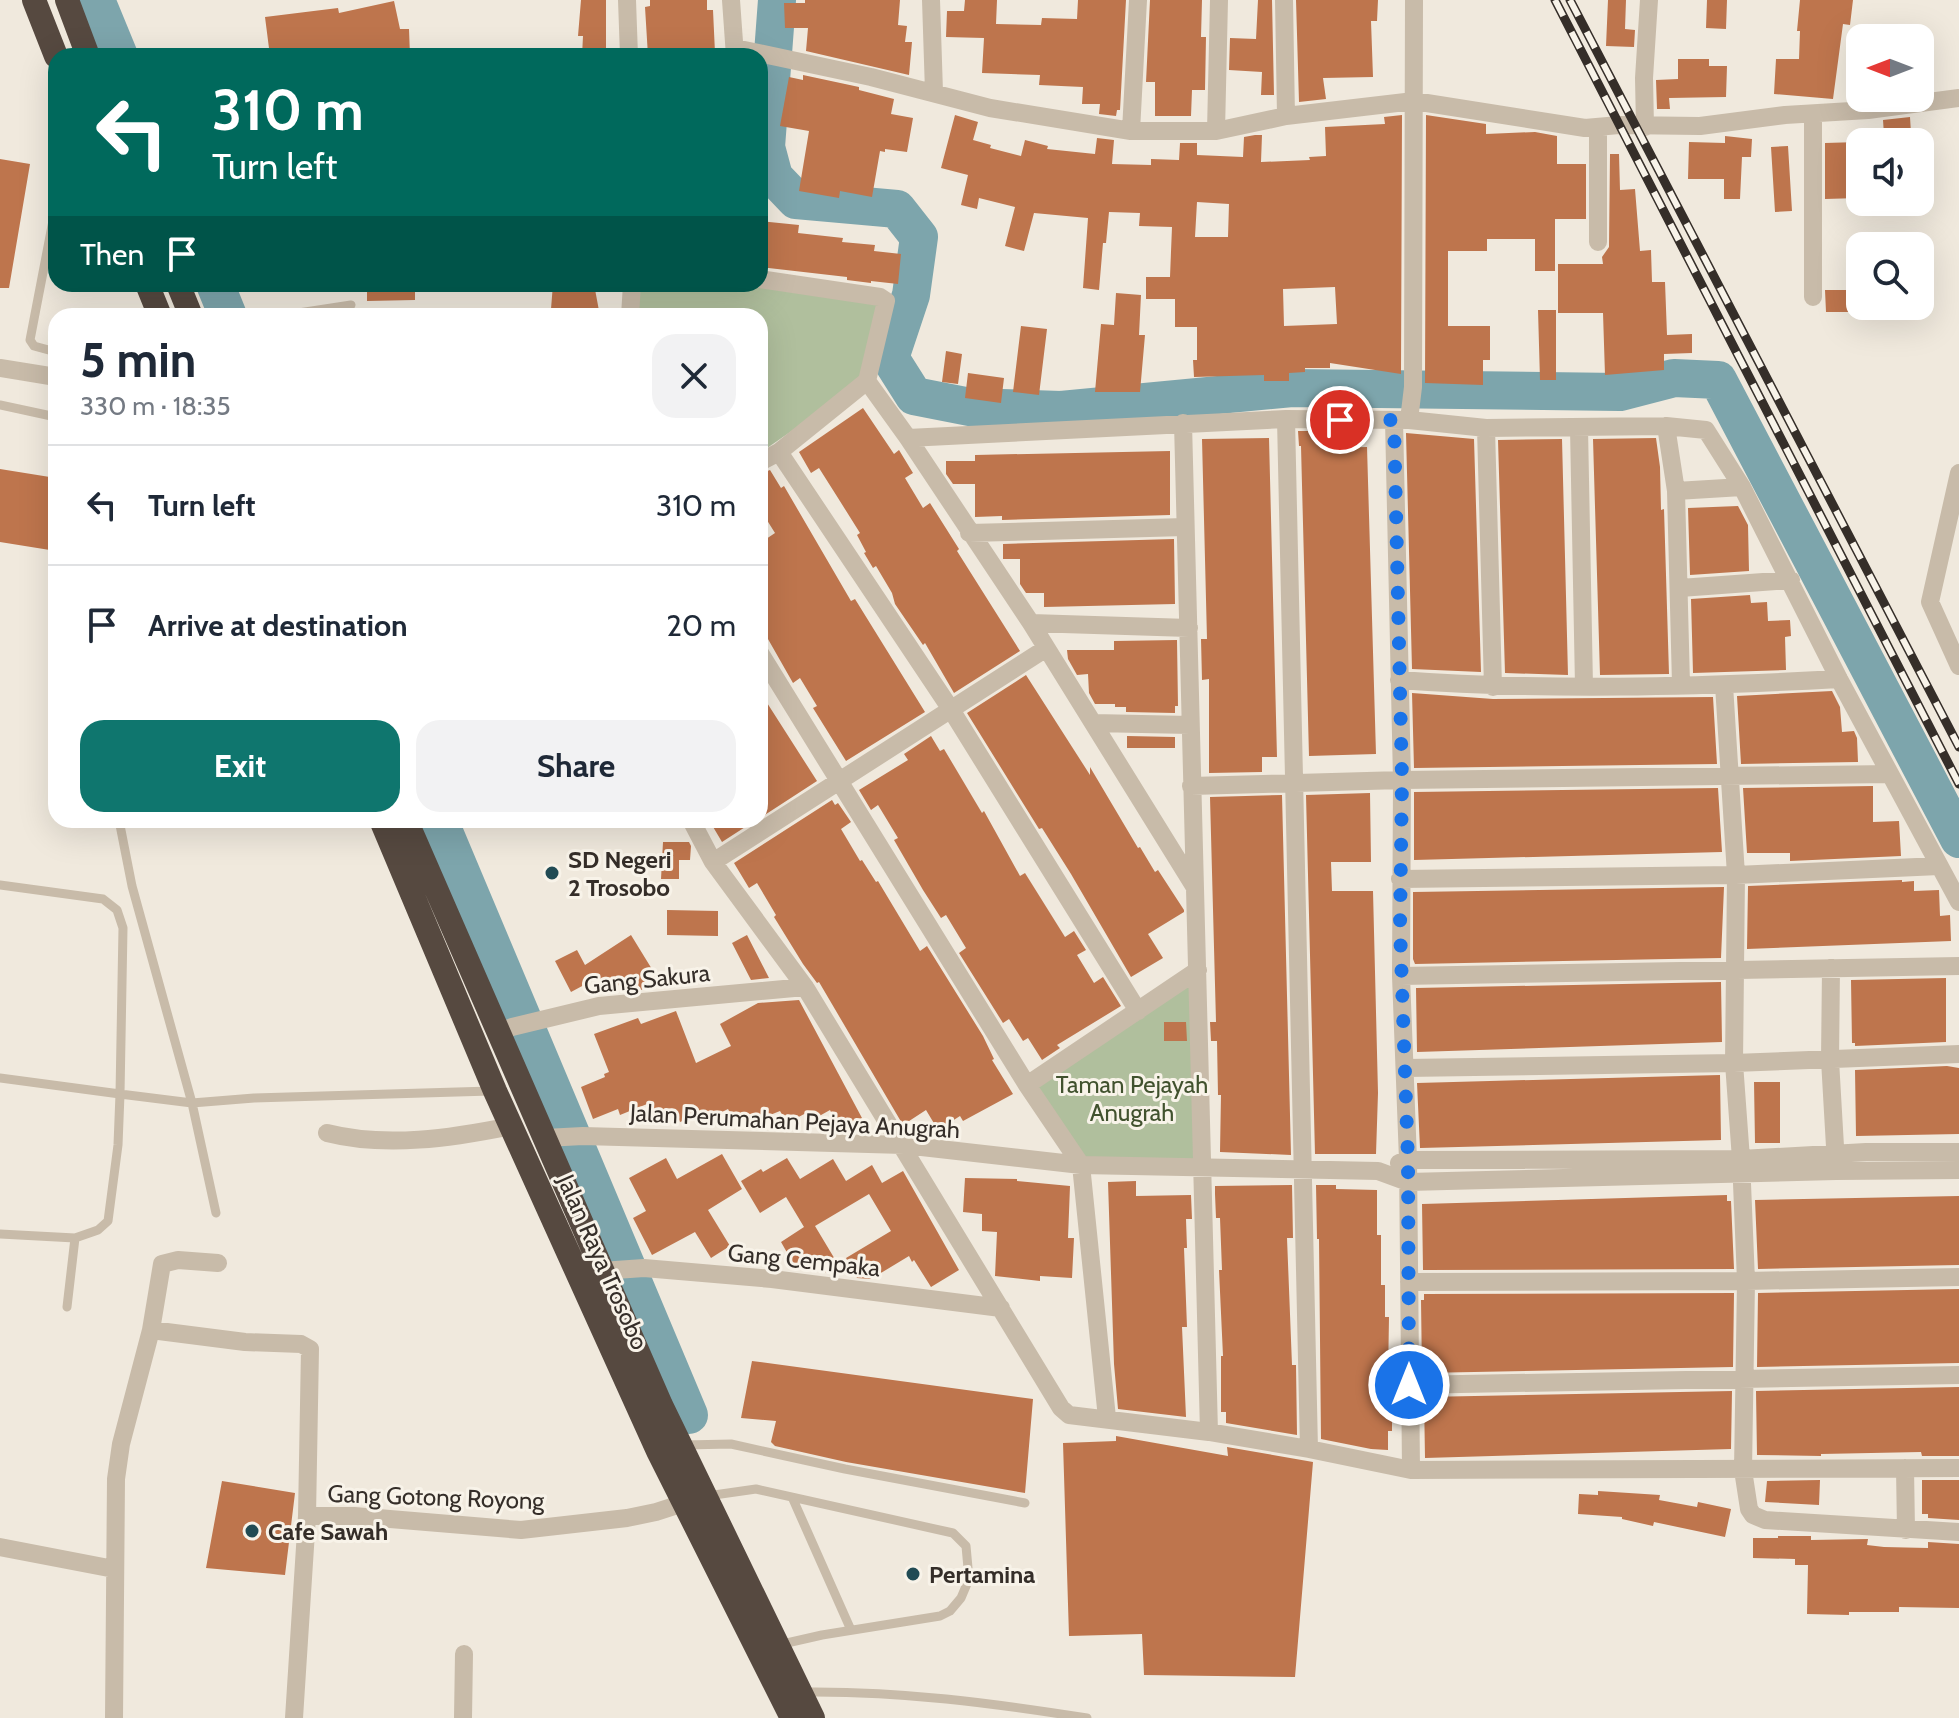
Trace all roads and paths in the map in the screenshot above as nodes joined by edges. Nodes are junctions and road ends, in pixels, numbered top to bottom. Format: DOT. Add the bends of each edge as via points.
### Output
graph roads {
  1 [pos="34,0"];
  2 [pos="67,0"];
  3 [pos="627,0"];
  4 [pos="731,0"];
  5 [pos="931,0"];
  6 [pos="1138,0"];
  7 [pos="1219,0"];
  8 [pos="1284,0"];
  9 [pos="1414,0"];
  10 [pos="1649,0"];
  11 [pos="53,48"];
  12 [pos="85,48"];
  13 [pos="629,48"];
  14 [pos="738,48"];
  15 [pos="768,57"];
  16 [pos="934,92"];
  17 [pos="1959,98"];
  18 [pos="1414,101"];
  19 [pos="1813,114"];
  20 [pos="1286,116"];
  21 [pos="1645,127"];
  22 [pos="1598,128"];
  23 [pos="1131,131"];
  24 [pos="1216,131"];
  25 [pos="1598,242"];
  26 [pos="48,247"];
  27 [pos="768,280"];
  28 [pos="1813,297"];
  29 [pos="351,305"];
  30 [pos="331,308"];
  31 [pos="48,350"];
  32 [pos="0,368"];
  33 [pos="48,376"];
  34 [pos="867,381"];
  35 [pos="0,405"];
  36 [pos="1406,407"];
  37 [pos="48,415"];
  38 [pos="1286,419"];
  39 [pos="1183,423"];
  40 [pos="1666,426"];
  41 [pos="1486,428"];
  42 [pos="1579,428"];
  43 [pos="908,438"];
  44 [pos="779,452"];
  45 [pos="768,458"];
  46 [pos="1959,473"];
  47 [pos="1742,487"];
  48 [pos="1676,491"];
  49 [pos="1185,527"];
  50 [pos="969,533"];
  51 [pos="1791,580"];
  52 [pos="1680,588"];
  53 [pos="1031,623"];
  54 [pos="1189,628"];
  55 [pos="1045,649"];
  56 [pos="768,666"];
  57 [pos="1959,666"];
  58 [pos="1839,679"];
  59 [pos="1399,680"];
  60 [pos="1681,684"];
  61 [pos="1724,685"];
  62 [pos="1584,686"];
  63 [pos="1493,687"];
  64 [pos="950,708"];
  65 [pos="1093,723"];
  66 [pos="1190,725"];
  67 [pos="1890,774"];
  68 [pos="1730,778"];
  69 [pos="840,779"];
  70 [pos="1402,780"];
  71 [pos="1292,782"];
  72 [pos="1191,786"];
  73 [pos="768,826"];
  74 [pos="121,828"];
  75 [pos="384,828"];
  76 [pos="410,828"];
  77 [pos="695,828"];
  78 [pos="765,828"];
  79 [pos="713,862"];
  80 [pos="1939,866"];
  81 [pos="1736,875"];
  82 [pos="1400,879"];
  83 [pos="0,885"];
  84 [pos="1195,888"];
  85 [pos="1959,902"];
  86 [pos="1959,966"];
  87 [pos="1831,968"];
  88 [pos="1734,969"];
  89 [pos="1198,970"];
  90 [pos="1401,976"];
  91 [pos="805,987"];
  92 [pos="1138,1011"];
  93 [pos="505,1030"];
  94 [pos="1959,1054"];
  95 [pos="1830,1060"];
  96 [pos="1734,1063"];
  97 [pos="1405,1068"];
  98 [pos="0,1078"];
  99 [pos="1027,1085"];
  100 [pos="495,1091"];
  101 [pos="120,1094"];
  102 [pos="192,1103"];
  103 [pos="511,1126"];
  104 [pos="327,1133"];
  105 [pos="552,1137"];
  106 [pos="904,1145"];
  107 [pos="1959,1152"];
  108 [pos="1408,1160"];
  109 [pos="1865,1162"];
  110 [pos="1836,1163"];
  111 [pos="1081,1165"];
  112 [pos="1202,1166"];
  113 [pos="1741,1166"];
  114 [pos="1305,1168"];
  115 [pos="1565,1168"];
  116 [pos="1959,1170"];
  117 [pos="1378,1171"];
  118 [pos="1408,1182"];
  119 [pos="216,1213"];
  120 [pos="0,1234"];
  121 [pos="75,1238"];
  122 [pos="218,1263"];
  123 [pos="606,1270"];
  124 [pos="1959,1277"];
  125 [pos="1746,1281"];
  126 [pos="1409,1282"];
  127 [pos="67,1307"];
  128 [pos="1001,1308"];
  129 [pos="151,1330"];
  130 [pos="1959,1375"];
  131 [pos="1743,1379"];
  132 [pos="1409,1385"];
  133 [pos="1107,1418"];
  134 [pos="1209,1432"];
  135 [pos="680,1447"];
  136 [pos="1309,1449"];
  137 [pos="1905,1468"];
  138 [pos="1959,1468"];
  139 [pos="1411,1470"];
  140 [pos="1743,1470"];
  141 [pos="792,1497"];
  142 [pos="704,1498"];
  143 [pos="1025,1503"];
  144 [pos="307,1516"];
  145 [pos="1906,1530"];
  146 [pos="1959,1532"];
  147 [pos="0,1547"];
  148 [pos="114,1569"];
  149 [pos="851,1630"];
  150 [pos="778,1645"];
  151 [pos="464,1654"];
  152 [pos="790,1693"];
  153 [pos="114,1718"];
  154 [pos="294,1718"];
  155 [pos="463,1718"];
  156 [pos="792,1718"];
  157 [pos="813,1718"];
  158 [pos="1087,1718"];
  1 -- 11 [label="highway"];
  2 -- 12 [label="highway"];
  3 -- 13 [label="street"];
  4 -- 14 [label="street"];
  5 -- 16 [label="street"];
  6 -- 23 [label="street"];
  7 -- 24 [label="street"];
  8 -- 20 [label="street"];
  9 -- 18 [label="street"];
  10 -- 21 [label="street"];
  15 -- 16 [label="street"];
  16 -- 23 [label="street" via="990,108"];
  17 -- 19 [label="street"];
  18 -- 20 [label="street"];
  18 -- 22 [label="street"];
  18 -- 36 [label="street"];
  19 -- 21 [label="street"];
  19 -- 28 [label="street"];
  20 -- 24 [label="street"];
  21 -- 22 [label="street"];
  22 -- 25 [label="street"];
  23 -- 24 [label="street"];
  26 -- 31 [label="lane" via="30,340"];
  27 -- 34 [label="street" via="884,299"];
  29 -- 30 [label="lane"];
  32 -- 33 [label="street"];
  34 -- 43 [label="street"];
  34 -- 44 [label="street"];
  35 -- 37 [label="lane"];
  36 -- 38 [label="street"];
  36 -- 41 [label="street"];
  36 -- 59 [label="street"];
  38 -- 39 [label="street"];
  38 -- 71 [label="street"];
  39 -- 43 [label="street"];
  39 -- 49 [label="street"];
  40 -- 42 [label="street"];
  40 -- 47 [label="street" via="1706,430"];
  40 -- 48 [label="street"];
  41 -- 42 [label="street"];
  41 -- 63 [label="street"];
  42 -- 62 [label="street"];
  43 -- 50 [label="street"];
  44 -- 45 [label="street"];
  44 -- 64 [label="street"];
  46 -- 57 [label="street" via="1930,602"];
  47 -- 48 [label="street"];
  47 -- 51 [label="street"];
  48 -- 52 [label="street"];
  49 -- 50 [label="street"];
  49 -- 54 [label="street"];
  50 -- 53 [label="street"];
  51 -- 52 [label="street"];
  51 -- 58 [label="street"];
  52 -- 60 [label="street"];
  53 -- 54 [label="street"];
  53 -- 55 [label="street"];
  54 -- 66 [label="street"];
  55 -- 64 [label="street"];
  55 -- 65 [label="street"];
  56 -- 69 [label="street"];
  58 -- 61 [label="street"];
  58 -- 67 [label="street"];
  59 -- 63 [label="street"];
  59 -- 70 [label="street"];
  60 -- 61 [label="street"];
  60 -- 62 [label="street"];
  61 -- 68 [label="street"];
  62 -- 63 [label="street"];
  64 -- 69 [label="street"];
  64 -- 92 [label="street"];
  65 -- 66 [label="street"];
  65 -- 84 [label="street"];
  66 -- 72 [label="street"];
  67 -- 68 [label="street"];
  67 -- 80 [label="street"];
  68 -- 70 [label="street"];
  68 -- 81 [label="street"];
  69 -- 73 [label="street"];
  69 -- 99 [label="street"];
  70 -- 71 [label="street"];
  70 -- 82 [label="street"];
  71 -- 72 [label="street"];
  71 -- 114 [label="street"];
  72 -- 84 [label="street"];
  74 -- 102 [label="lane"];
  75 -- 100 [label="highway, Jalan Raya Trosobo"];
  76 -- 93 [label="highway, Jalan Raya Trosobo"];
  77 -- 79 [label="street"];
  78 -- 79 [label="street"];
  79 -- 91 [label="street"];
  80 -- 81 [label="street"];
  80 -- 85 [label="street"];
  81 -- 82 [label="street"];
  81 -- 88 [label="street"];
  82 -- 90 [label="street"];
  83 -- 101 [label="lane" via="103,899 117,910 123,928"];
  84 -- 89 [label="street"];
  86 -- 87 [label="street"];
  87 -- 88 [label="street"];
  87 -- 95 [label="street"];
  88 -- 90 [label="street"];
  88 -- 96 [label="street"];
  89 -- 92 [label="street"];
  89 -- 112 [label="street"];
  90 -- 97 [label="street"];
  91 -- 93 [label="street, Gang Sakura" via="599,1006"];
  91 -- 106 [label="street"];
  92 -- 99 [label="street"];
  93 -- 105 [label="highway, Jalan Raya Trosobo"];
  94 -- 95 [label="street"];
  95 -- 96 [label="street"];
  95 -- 110 [label="street"];
  96 -- 97 [label="street"];
  96 -- 113 [label="street"];
  97 -- 108 [label="street"];
  98 -- 101 [label="lane"];
  99 -- 111 [label="street"];
  100 -- 102 [label="lane"];
  100 -- 103 [label="highway, Jalan Raya Trosobo"];
  101 -- 102 [label="lane"];
  101 -- 121 [label="lane" via="111,1212 98,1230"];
  102 -- 119 [label="lane"];
  103 -- 104 [label="street" via="455,1137 353,1139"];
  103 -- 135 [label="highway, Jalan Raya Trosobo"];
  105 -- 106 [label="street, Jalan Perumahan Pejaya Anugrah"];
  105 -- 123 [label="highway, Jalan Raya Trosobo"];
  106 -- 111 [label="street, Jalan Perumahan Pejaya Anugrah"];
  106 -- 128 [label="street"];
  107 -- 109 [label="street"];
  108 -- 115 [label="street, Jalan Perumahan Pejaya Anugrah"];
  108 -- 117 [label="street, Jalan Perumahan Pejaya Anugrah"];
  108 -- 118 [label="street"];
  109 -- 110 [label="street"];
  109 -- 116 [label="street"];
  110 -- 113 [label="street"];
  111 -- 112 [label="street, Jalan Perumahan Pejaya Anugrah"];
  111 -- 133 [label="street"];
  112 -- 114 [label="street, Jalan Perumahan Pejaya Anugrah"];
  112 -- 134 [label="street"];
  113 -- 115 [label="street"];
  113 -- 125 [label="street"];
  114 -- 117 [label="street, Jalan Perumahan Pejaya Anugrah"];
  114 -- 136 [label="street"];
  115 -- 118 [label="street"];
  117 -- 118 [label="street, Jalan Perumahan Pejaya Anugrah"];
  118 -- 126 [label="street"];
  120 -- 121 [label="lane"];
  121 -- 127 [label="lane"];
  122 -- 129 [label="street" via="162,1264"];
  123 -- 128 [label="street, Gang Cempaka" via="772,1279"];
  123 -- 135 [label="highway, Jalan Raya Trosobo"];
  124 -- 125 [label="street"];
  125 -- 126 [label="street"];
  125 -- 131 [label="street"];
  126 -- 132 [label="street"];
  128 -- 133 [label="street" via="1061,1408 1078,1417"];
  129 -- 144 [label="street" via="310,1349"];
  129 -- 148 [label="street" via="119,1456"];
  130 -- 131 [label="street"];
  131 -- 132 [label="street"];
  131 -- 140 [label="street"];
  132 -- 139 [label="street"];
  133 -- 134 [label="street"];
  134 -- 136 [label="street"];
  135 -- 142 [label="highway, Jalan Raya Trosobo"];
  135 -- 143 [label="lane" via="721,1444"];
  136 -- 139 [label="street"];
  137 -- 138 [label="street"];
  137 -- 140 [label="street"];
  137 -- 145 [label="street"];
  139 -- 140 [label="street"];
  140 -- 145 [label="street" via="1747,1502 1759,1518"];
  141 -- 142 [label="lane" via="756,1489"];
  141 -- 149 [label="lane"];
  141 -- 149 [label="lane" via="953,1533 966,1546 966,1590 950,1611"];
  142 -- 144 [label="street, Gang Gotong Royong" via="627,1518 521,1530"];
  142 -- 150 [label="highway, Jalan Raya Trosobo"];
  144 -- 154 [label="street"];
  145 -- 146 [label="street"];
  147 -- 148 [label="street"];
  148 -- 153 [label="street"];
  149 -- 150 [label="lane"];
  150 -- 152 [label="highway, Jalan Raya Trosobo"];
  151 -- 155 [label="street"];
  152 -- 156 [label="highway, Jalan Raya Trosobo"];
  152 -- 157 [label="highway, Jalan Raya Trosobo"];
  152 -- 158 [label="lane" via="853,1691 964,1699"];
}
